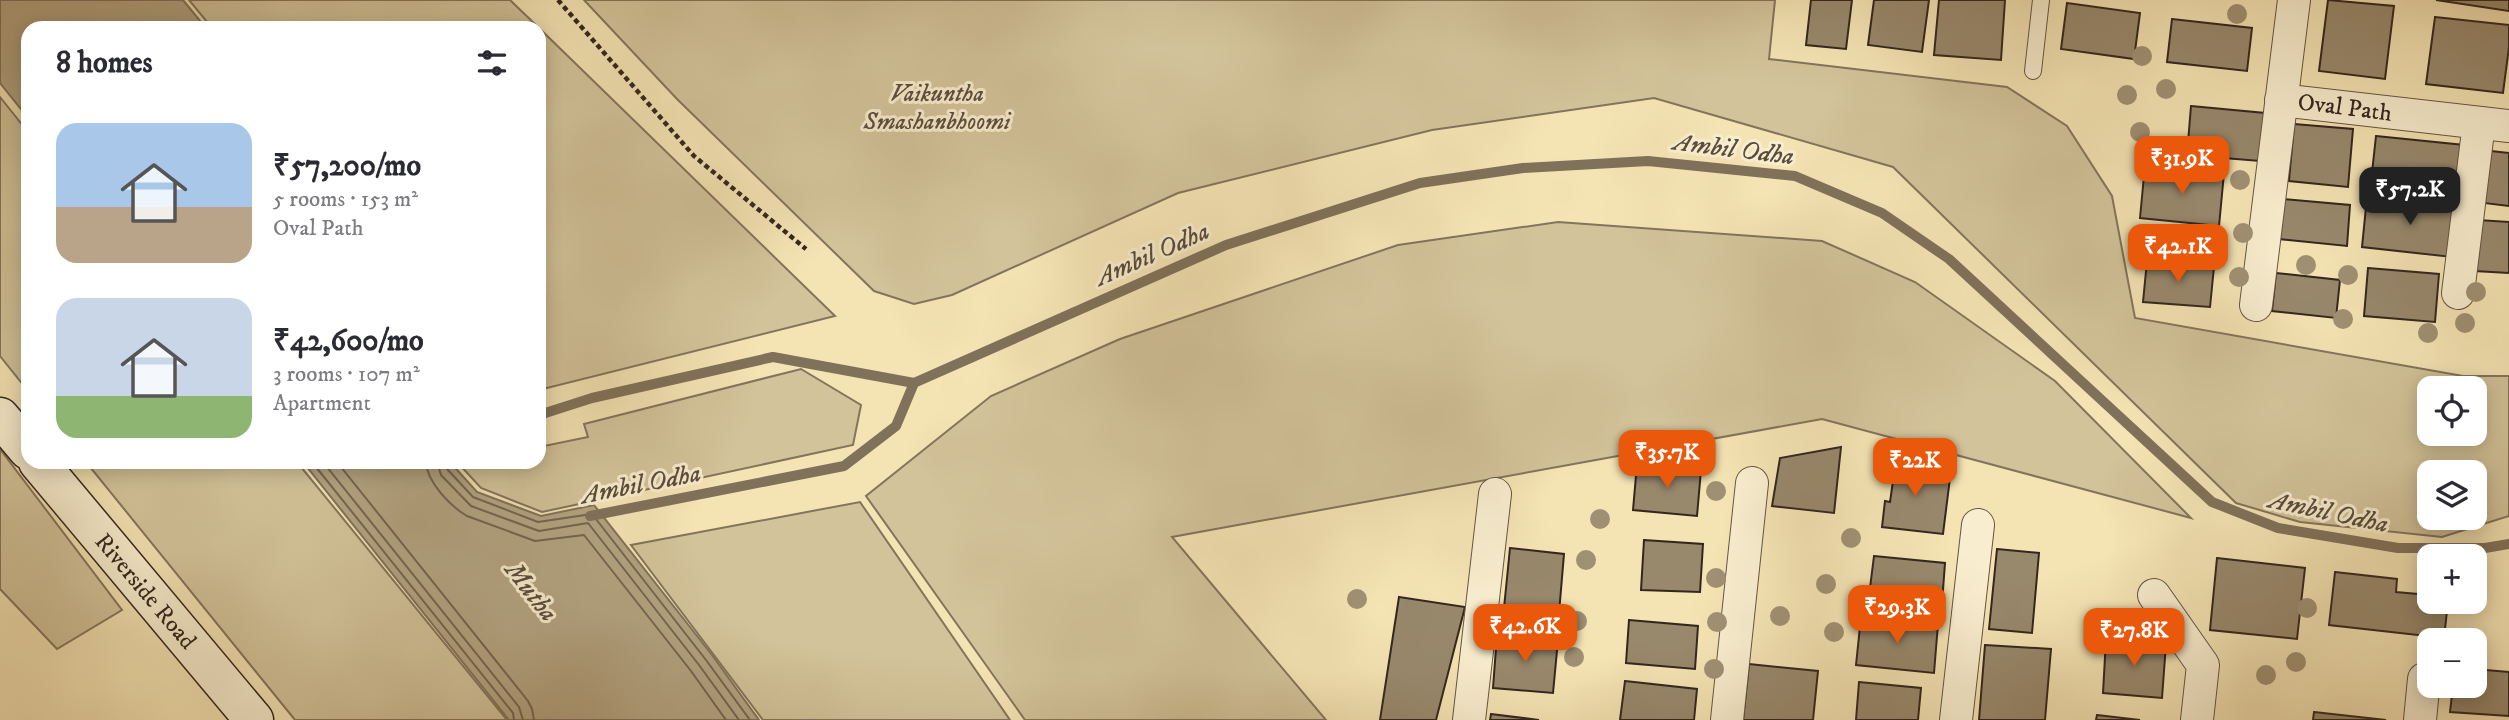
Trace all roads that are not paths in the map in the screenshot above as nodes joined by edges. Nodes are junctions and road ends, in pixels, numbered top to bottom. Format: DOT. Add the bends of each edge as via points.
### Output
graph roads {
  1 [pos="2041,0"];
  2 [pos="2294,0"];
  3 [pos="2033,71"];
  4 [pos="2281,100"];
  5 [pos="2494,125"];
  6 [pos="2458,293"];
  7 [pos="2256,305"];
  8 [pos="0,417"];
  9 [pos="21,442"];
  10 [pos="44,469"];
  11 [pos="1752,483"];
  12 [pos="1495,494"];
  13 [pos="1979,525"];
  14 [pos="2154,595"];
  15 [pos="2422,698"];
  16 [pos="254,720"];
  17 [pos="1469,720"];
  18 [pos="1727,720"];
  19 [pos="1956,720"];
  20 [pos="2197,720"];
  21 [pos="2420,720"];
  1 -- 3 [label="lane"];
  2 -- 4 [label="street, Oval Path"];
  4 -- 5 [label="street, Oval Path"];
  4 -- 7 [label="street"];
  5 -- 6 [label="street"];
  8 -- 9 [label="street"];
  10 -- 16 [label="street, Riverside Road"];
  11 -- 18 [label="street"];
  12 -- 17 [label="street"];
  13 -- 19 [label="street"];
  14 -- 20 [label="street" via="2203,665"];
  15 -- 21 [label="street"];
}
